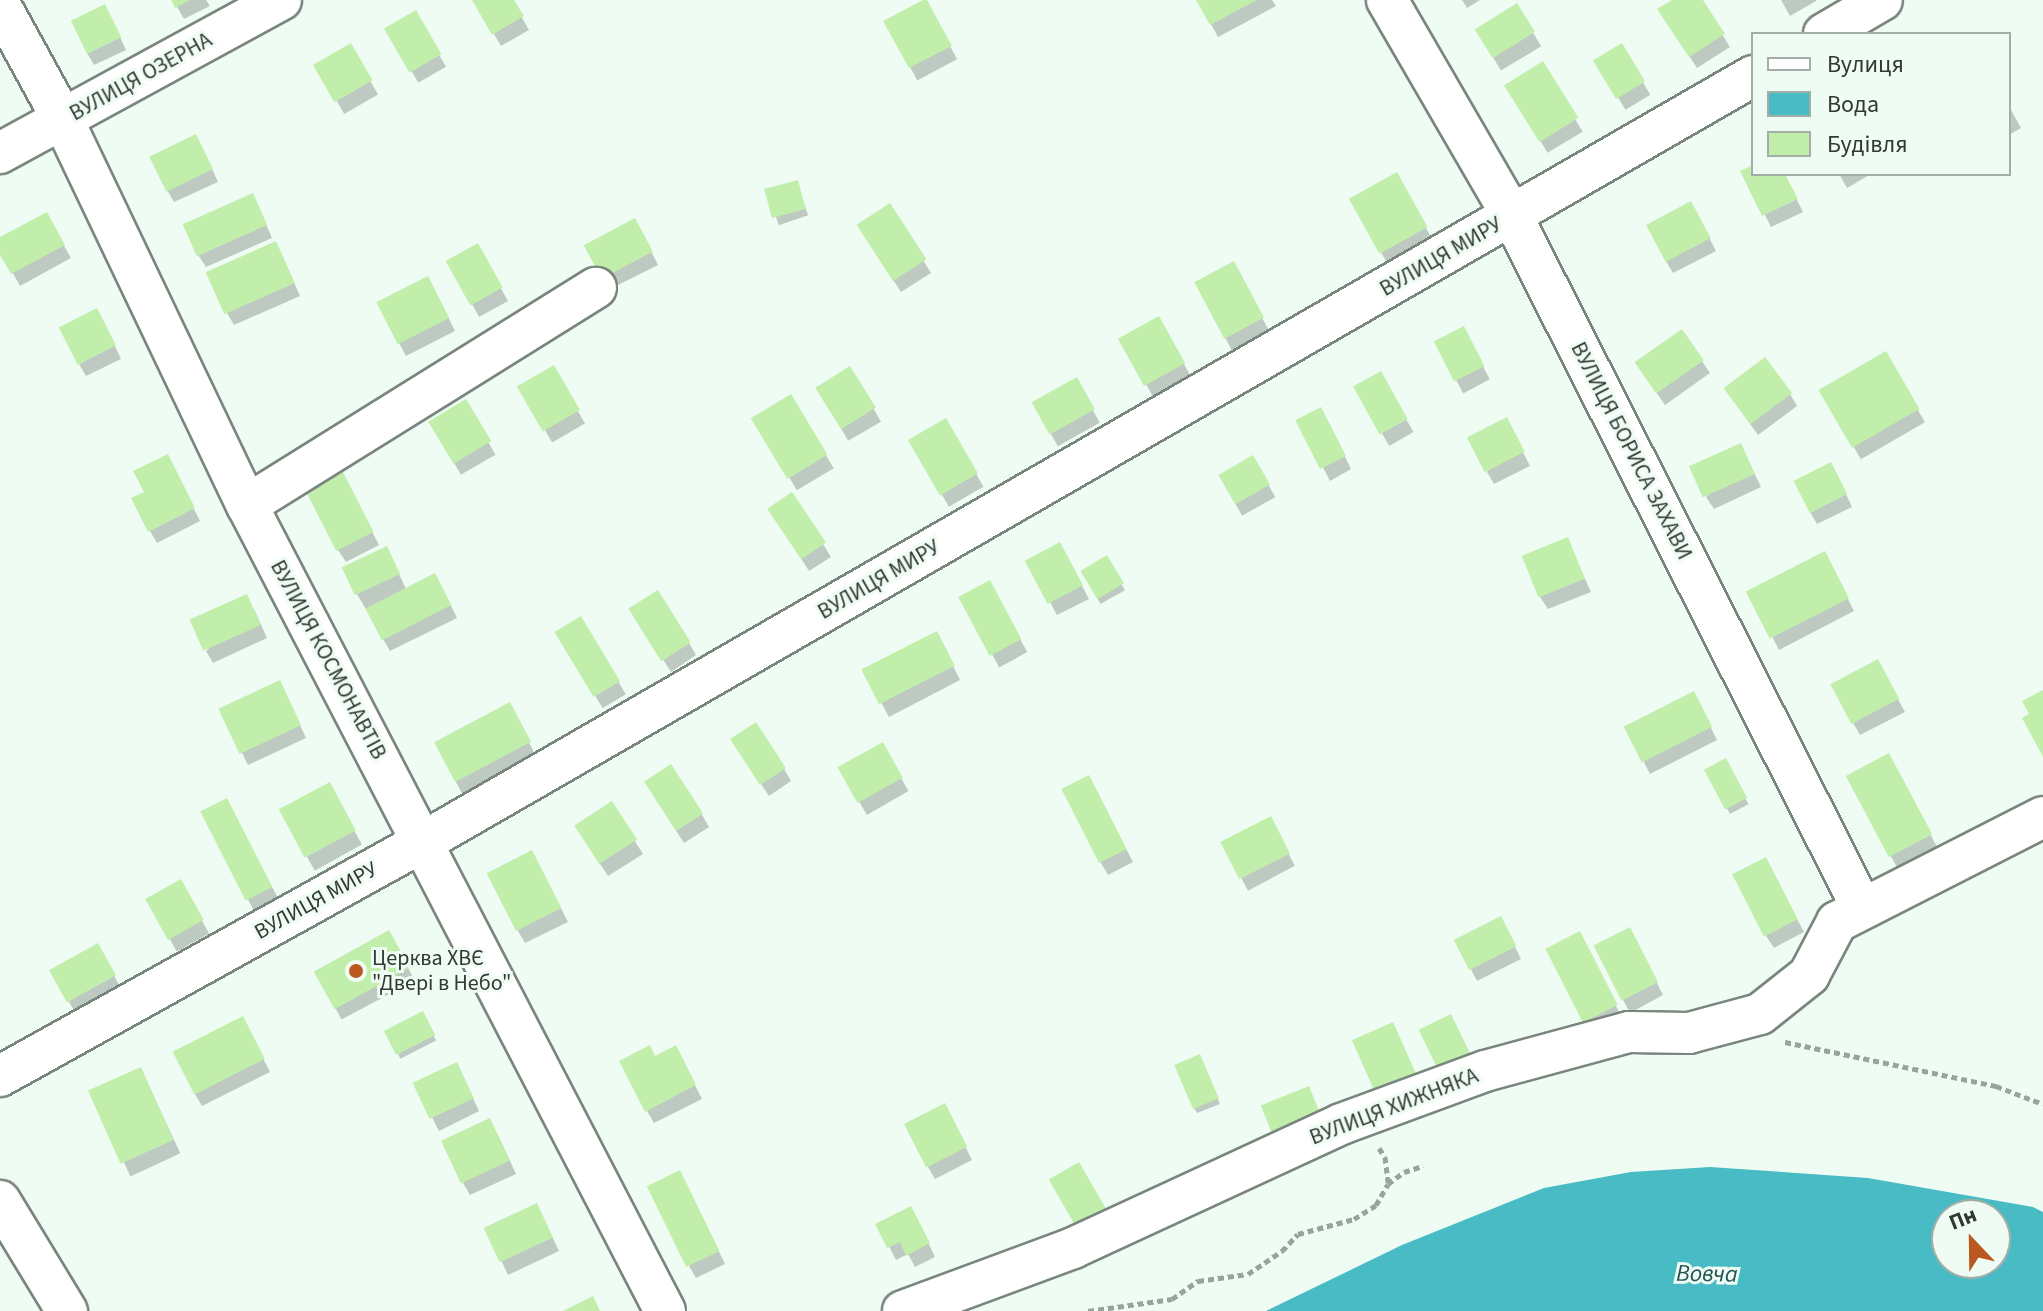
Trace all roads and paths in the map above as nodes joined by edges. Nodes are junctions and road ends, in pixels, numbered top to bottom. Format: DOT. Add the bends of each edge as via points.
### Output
graph roads {
  1 [pos="281,0"];
  2 [pos="1387,0"];
  3 [pos="1882,0"];
  4 [pos="0,5"];
  5 [pos="1827,32"];
  6 [pos="1751,77"];
  7 [pos="63,120"];
  8 [pos="0,153"];
  9 [pos="1512,216"];
  10 [pos="596,288"];
  11 [pos="247,505"];
  12 [pos="2043,817"];
  13 [pos="423,842"];
  14 [pos="1862,908"];
  15 [pos="1771,1040"];
  16 [pos="0,1076"];
  17 [pos="2043,1104"];
  18 [pos="1423,1166"];
  19 [pos="0,1201"];
  20 [pos="67,1311"];
  21 [pos="665,1311"];
  22 [pos="903,1311"];
  23 [pos="1088,1311"];
  1 -- 7 [label="street, ВУЛИЦЯ ОЗЕРНА"];
  2 -- 9 [label="street, ВУЛИЦЯ БОРИСА ЗАХАВИ"];
  3 -- 5 [label="street"];
  4 -- 7 [label="street, ВУЛИЦЯ КОСМОНАВТІВ"];
  6 -- 9 [label="street, ВУЛИЦЯ МИРУ"];
  7 -- 8 [label="street, ВУЛИЦЯ ОЗЕРНА"];
  7 -- 11 [label="street, ВУЛИЦЯ КОСМОНАВТІВ"];
  9 -- 13 [label="street, ВУЛИЦЯ МИРУ"];
  9 -- 14 [label="street, ВУЛИЦЯ БОРИСА ЗАХАВИ"];
  10 -- 11 [label="street"];
  11 -- 13 [label="street, ВУЛИЦЯ КОСМОНАВТІВ"];
  12 -- 14 [label="street, ВУЛИЦЯ ХИЖНЯКА"];
  13 -- 16 [label="street, ВУЛИЦЯ МИРУ"];
  13 -- 21 [label="street, ВУЛИЦЯ КОСМОНАВТІВ"];
  14 -- 22 [label="street, ВУЛИЦЯ ХИЖНЯКА" via="1837,922 1809,975 1760,1014 1689,1033 1629,1032 1485,1071 1341,1124 1073,1248"];
  15 -- 17 [label="path" via="1982,1083"];
  18 -- 23 [label="path" via="1388,1184 1376,1205 1354,1219 1298,1234 1248,1274 1198,1281 1172,1299"];
  19 -- 20 [label="street"];
}
